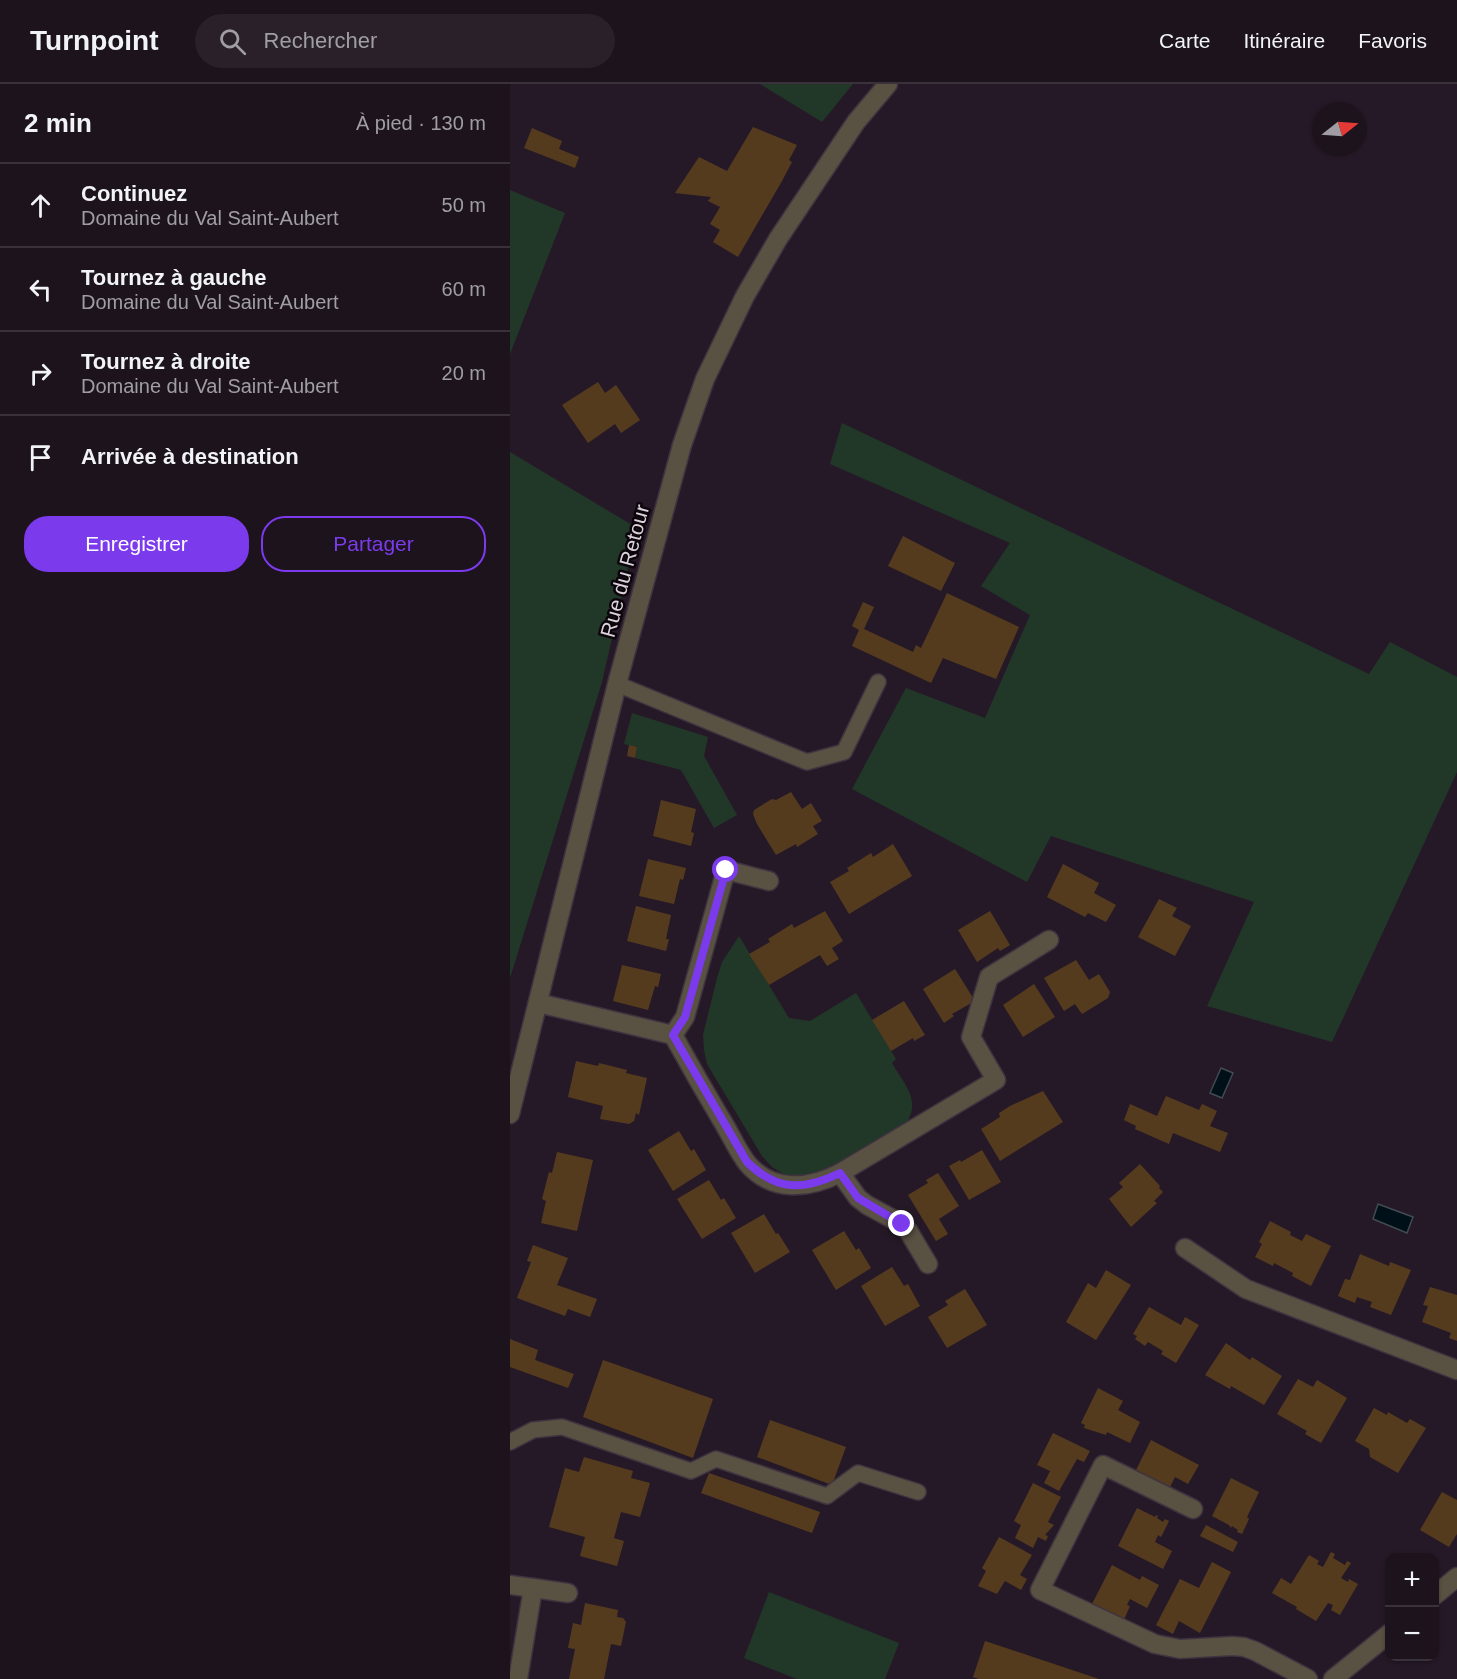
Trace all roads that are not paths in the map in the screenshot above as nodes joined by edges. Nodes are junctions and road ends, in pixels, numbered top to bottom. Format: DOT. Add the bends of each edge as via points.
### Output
graph roads {
  1 [pos="888,84"];
  2 [pos="878,682"];
  3 [pos="617,684"];
  4 [pos="769,881"];
  5 [pos="1049,940"];
  6 [pos="538,1003"];
  7 [pos="673,1035"];
  8 [pos="510,1114"];
  9 [pos="840,1173"];
  10 [pos="1185,1248"];
  11 [pos="928,1264"];
  12 [pos="1457,1370"];
  13 [pos="510,1442"];
  14 [pos="918,1492"];
  15 [pos="1193,1509"];
  16 [pos="1457,1577"];
  17 [pos="510,1585"];
  18 [pos="533,1588"];
  19 [pos="1439,1592"];
  20 [pos="568,1593"];
  21 [pos="1385,1636"];
  22 [pos="518,1679"];
  23 [pos="1308,1679"];
  24 [pos="1333,1679"];
  1 -- 3 [label="street, Rue du Retour" via="856,122 782,232 705,379 682,445"];
  2 -- 3 [label="lane" via="844,752 807,762"];
  3 -- 6 [label="street, Rue du Retour"];
  4 -- 7 [label="street" via="726,870 685,1017"];
  5 -- 9 [label="street" via="989,977 971,1037 996,1080"];
  6 -- 7 [label="street"];
  6 -- 8 [label="street, Rue du Retour"];
  7 -- 9 [label="street" via="747,1162 757,1172 791,1186 817,1183"];
  9 -- 11 [label="street" via="858,1198 902,1224"];
  10 -- 12 [label="street" via="1246,1289"];
  13 -- 14 [label="lane" via="533,1430 562,1427 691,1471 716,1459 827,1496 858,1473"];
  15 -- 23 [label="street" via="1103,1465 1040,1590 1155,1644 1180,1648 1244,1647"];
  16 -- 19 [label="street"];
  17 -- 18 [label="street"];
  18 -- 20 [label="street"];
  18 -- 22 [label="street"];
  21 -- 24 [label="street"];
}
